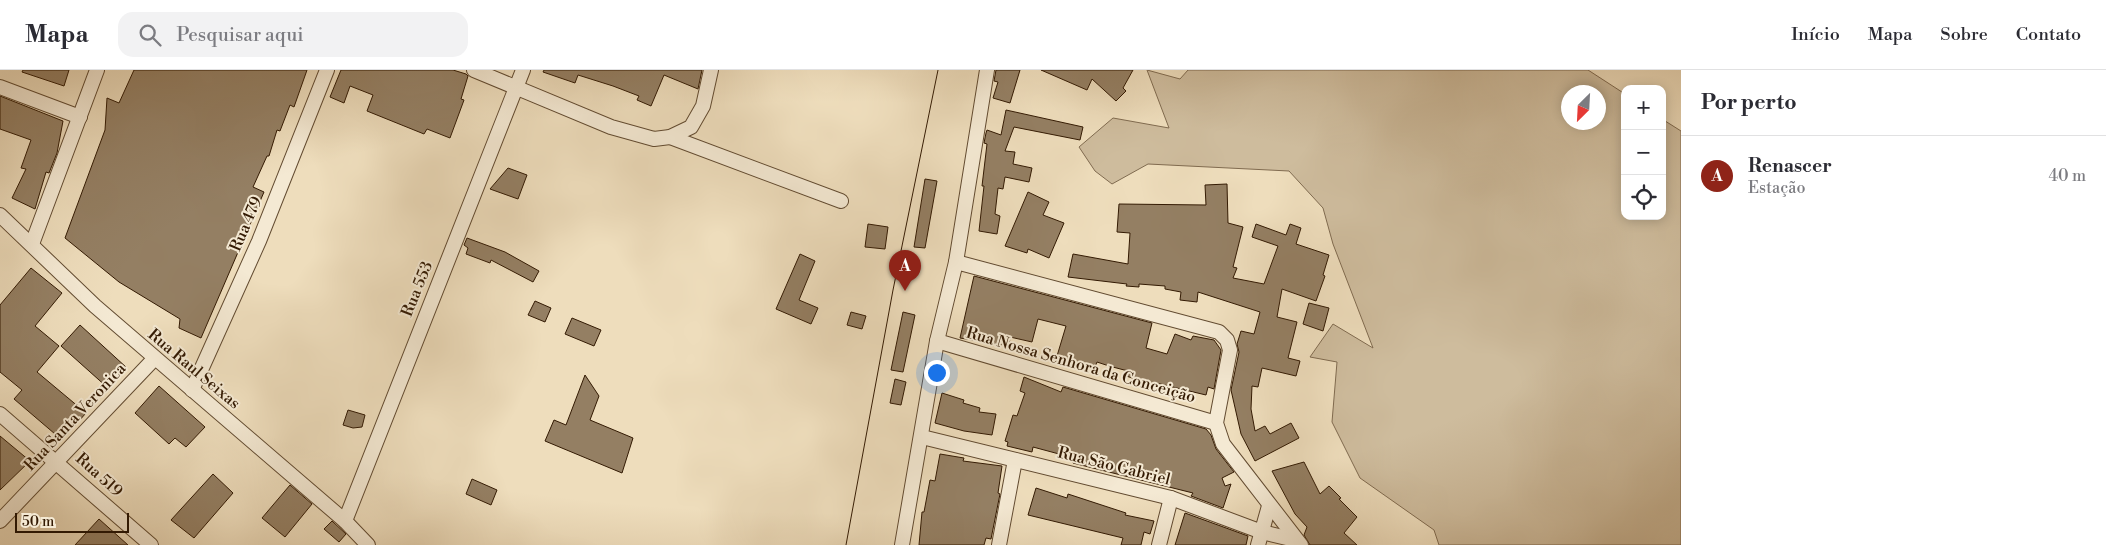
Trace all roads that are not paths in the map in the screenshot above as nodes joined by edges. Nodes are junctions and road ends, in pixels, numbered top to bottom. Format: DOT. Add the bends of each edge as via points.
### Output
graph roads {
  1 [pos="97,70"];
  2 [pos="327,70"];
  3 [pos="474,70"];
  4 [pos="524,70"];
  5 [pos="711,70"];
  6 [pos="987,70"];
  7 [pos="0,87"];
  8 [pos="517,88"];
  9 [pos="80,117"];
  10 [pos="670,137"];
  11 [pos="841,201"];
  12 [pos="0,215"];
  13 [pos="32,244"];
  14 [pos="956,262"];
  15 [pos="937,342"];
  16 [pos="154,359"];
  17 [pos="192,390"];
  18 [pos="0,414"];
  19 [pos="1216,422"];
  20 [pos="922,437"];
  21 [pos="1015,460"];
  22 [pos="58,462"];
  23 [pos="1171,498"];
  24 [pos="1269,506"];
  25 [pos="0,521"];
  26 [pos="345,521"];
  27 [pos="1260,538"];
  28 [pos="1298,542"];
  29 [pos="151,545"];
  30 [pos="368,545"];
  31 [pos="902,545"];
  32 [pos="999,545"];
  33 [pos="1159,545"];
  1 -- 9 [label="street"];
  2 -- 17 [label="street, Rua 479" via="259,241"];
  3 -- 8 [label="street"];
  4 -- 8 [label="street, Rua 553"];
  5 -- 10 [label="street" via="703,106 691,127"];
  6 -- 14 [label="street"];
  7 -- 9 [label="street"];
  8 -- 10 [label="street" via="610,128 654,139"];
  8 -- 26 [label="street, Rua 553"];
  9 -- 13 [label="street"];
  10 -- 11 [label="street"];
  12 -- 13 [label="street, Rua Raul Seixas"];
  13 -- 16 [label="street, Rua Raul Seixas"];
  14 -- 15 [label="street"];
  14 -- 19 [label="street" via="1219,332 1228,340 1230,350"];
  15 -- 19 [label="street, Rua Nossa Senhora da Conceição"];
  15 -- 20 [label="street"];
  16 -- 17 [label="street, Rua Raul Seixas"];
  16 -- 22 [label="street, Rua Santa Veronica"];
  17 -- 26 [label="street, Rua Raul Seixas"];
  18 -- 22 [label="street, Rua 519"];
  19 -- 24 [label="street" via="1223,444"];
  20 -- 21 [label="street, Rua São Gabriel"];
  20 -- 31 [label="street"];
  21 -- 23 [label="street, Rua São Gabriel"];
  21 -- 32 [label="street"];
  22 -- 25 [label="street, Rua Santa Veronica"];
  22 -- 29 [label="street, Rua 519"];
  23 -- 27 [label="street, Rua São Gabriel"];
  23 -- 33 [label="street"];
  24 -- 27 [label="street"];
  24 -- 28 [label="street"];
  26 -- 30 [label="street, Rua Raul Seixas"];
  27 -- 28 [label="street, Rua São Gabriel"];
}
